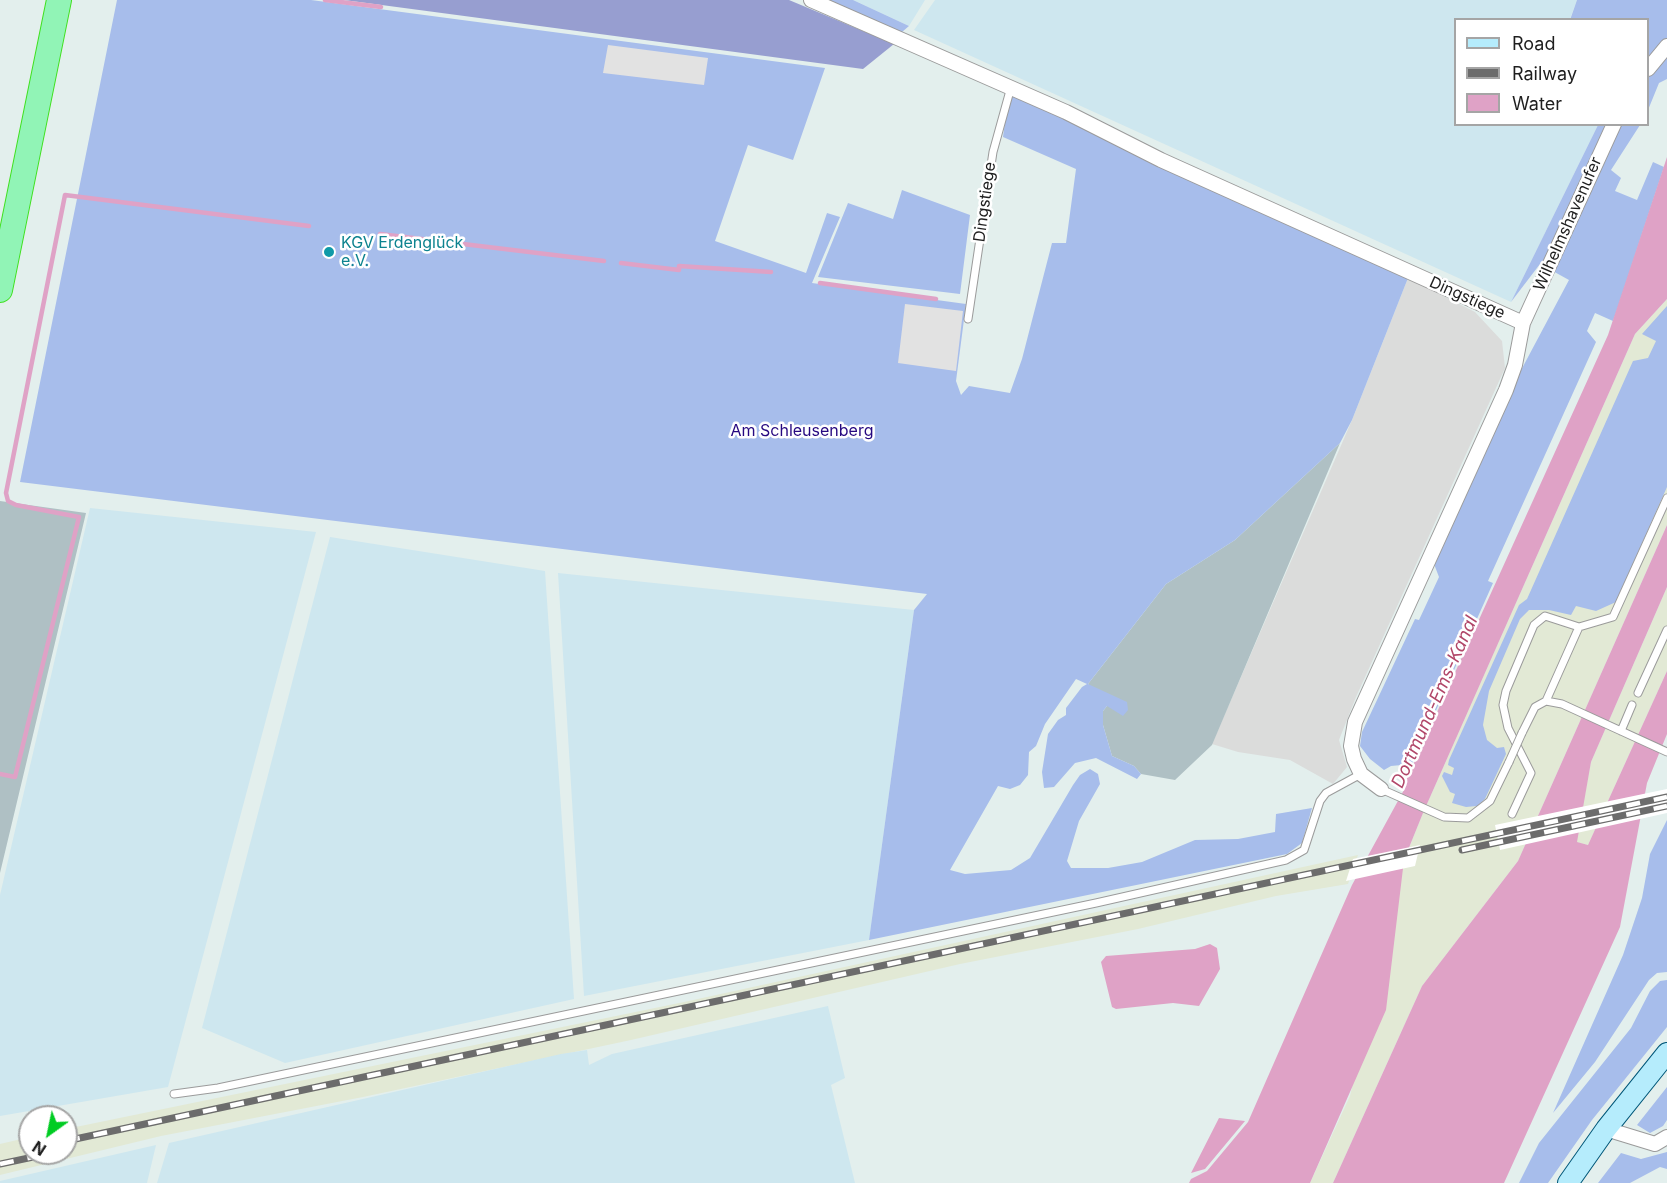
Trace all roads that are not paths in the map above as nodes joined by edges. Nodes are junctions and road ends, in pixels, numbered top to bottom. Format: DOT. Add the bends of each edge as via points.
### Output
graph roads {
  1 [pos="59,0"];
  2 [pos="811,0"];
  3 [pos="1667,46"];
  4 [pos="1649,67"];
  5 [pos="1011,87"];
  6 [pos="1613,126"];
  7 [pos="0,290"];
  8 [pos="968,319"];
  9 [pos="1523,323"];
  10 [pos="1667,498"];
  11 [pos="1579,627"];
  12 [pos="1667,630"];
  13 [pos="1638,693"];
  14 [pos="1546,701"];
  15 [pos="1632,705"];
  16 [pos="1621,730"];
  17 [pos="1665,751"];
  18 [pos="1361,774"];
  19 [pos="1381,789"];
  20 [pos="1512,814"];
  21 [pos="1667,1053"];
  22 [pos="174,1094"];
  23 [pos="1606,1130"];
  24 [pos="1667,1137"];
  25 [pos="1568,1183"];
  1 -- 7 [label="highway"];
  2 -- 5 [label="street, Dingstiege"];
  3 -- 4 [label="street"];
  5 -- 8 [label="lane, Dingstiege" via="993,152"];
  5 -- 9 [label="street, Dingstiege" via="1246,200"];
  6 -- 9 [label="street, Wilhelmshavenufer"];
  9 -- 18 [label="street, Dingstiege" via="1506,390 1355,722 1351,746"];
  10 -- 11 [label="lane" via="1613,617"];
  11 -- 14 [label="lane"];
  11 -- 20 [label="lane" via="1545,616 1539,620 1506,690 1505,720 1531,773"];
  12 -- 13 [label="lane"];
  14 -- 16 [label="lane"];
  14 -- 19 [label="lane, bridge" via="1535,707 1490,801 1480,811 1462,819 1444,817"];
  15 -- 16 [label="lane"];
  16 -- 17 [label="lane"];
  18 -- 19 [label="street"];
  18 -- 22 [label="lane" via="1326,793 1304,850 1286,860 218,1088"];
  21 -- 23 [label="main road"];
  23 -- 24 [label="street" via="1655,1144"];
  23 -- 25 [label="main road"];
}
